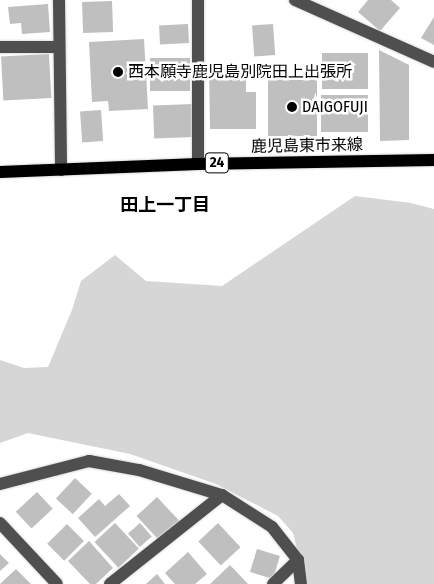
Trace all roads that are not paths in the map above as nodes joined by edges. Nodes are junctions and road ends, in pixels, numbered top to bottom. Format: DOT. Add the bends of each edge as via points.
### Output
graph roads {
  1 [pos="60,0"];
  2 [pos="198,0"];
  3 [pos="295,0"];
  4 [pos="321,5"];
  5 [pos="0,47"];
  6 [pos="58,47"];
  7 [pos="434,62"];
  8 [pos="434,160"];
  9 [pos="198,164"];
  10 [pos="61,170"];
  11 [pos="0,172"];
  12 [pos="0,484"];
  13 [pos="222,495"];
  14 [pos="0,523"];
  15 [pos="298,560"];
  16 [pos="57,584"];
  17 [pos="110,584"];
  18 [pos="273,584"];
  19 [pos="301,584"];
  1 -- 6 [label="street"];
  2 -- 9 [label="street"];
  3 -- 4 [label="street"];
  4 -- 7 [label="street"];
  5 -- 6 [label="street"];
  6 -- 10 [label="street"];
  8 -- 9 [label="main road, 鹿児島東市来線 / 24"];
  9 -- 10 [label="main road, 鹿児島東市来線 / 24"];
  10 -- 11 [label="main road, 鹿児島東市来線 / 24"];
  12 -- 13 [label="street" via="89,461 139,470"];
  13 -- 15 [label="street" via="272,527"];
  13 -- 17 [label="street"];
  14 -- 16 [label="street"];
  15 -- 18 [label="street"];
  15 -- 19 [label="street"];
}
